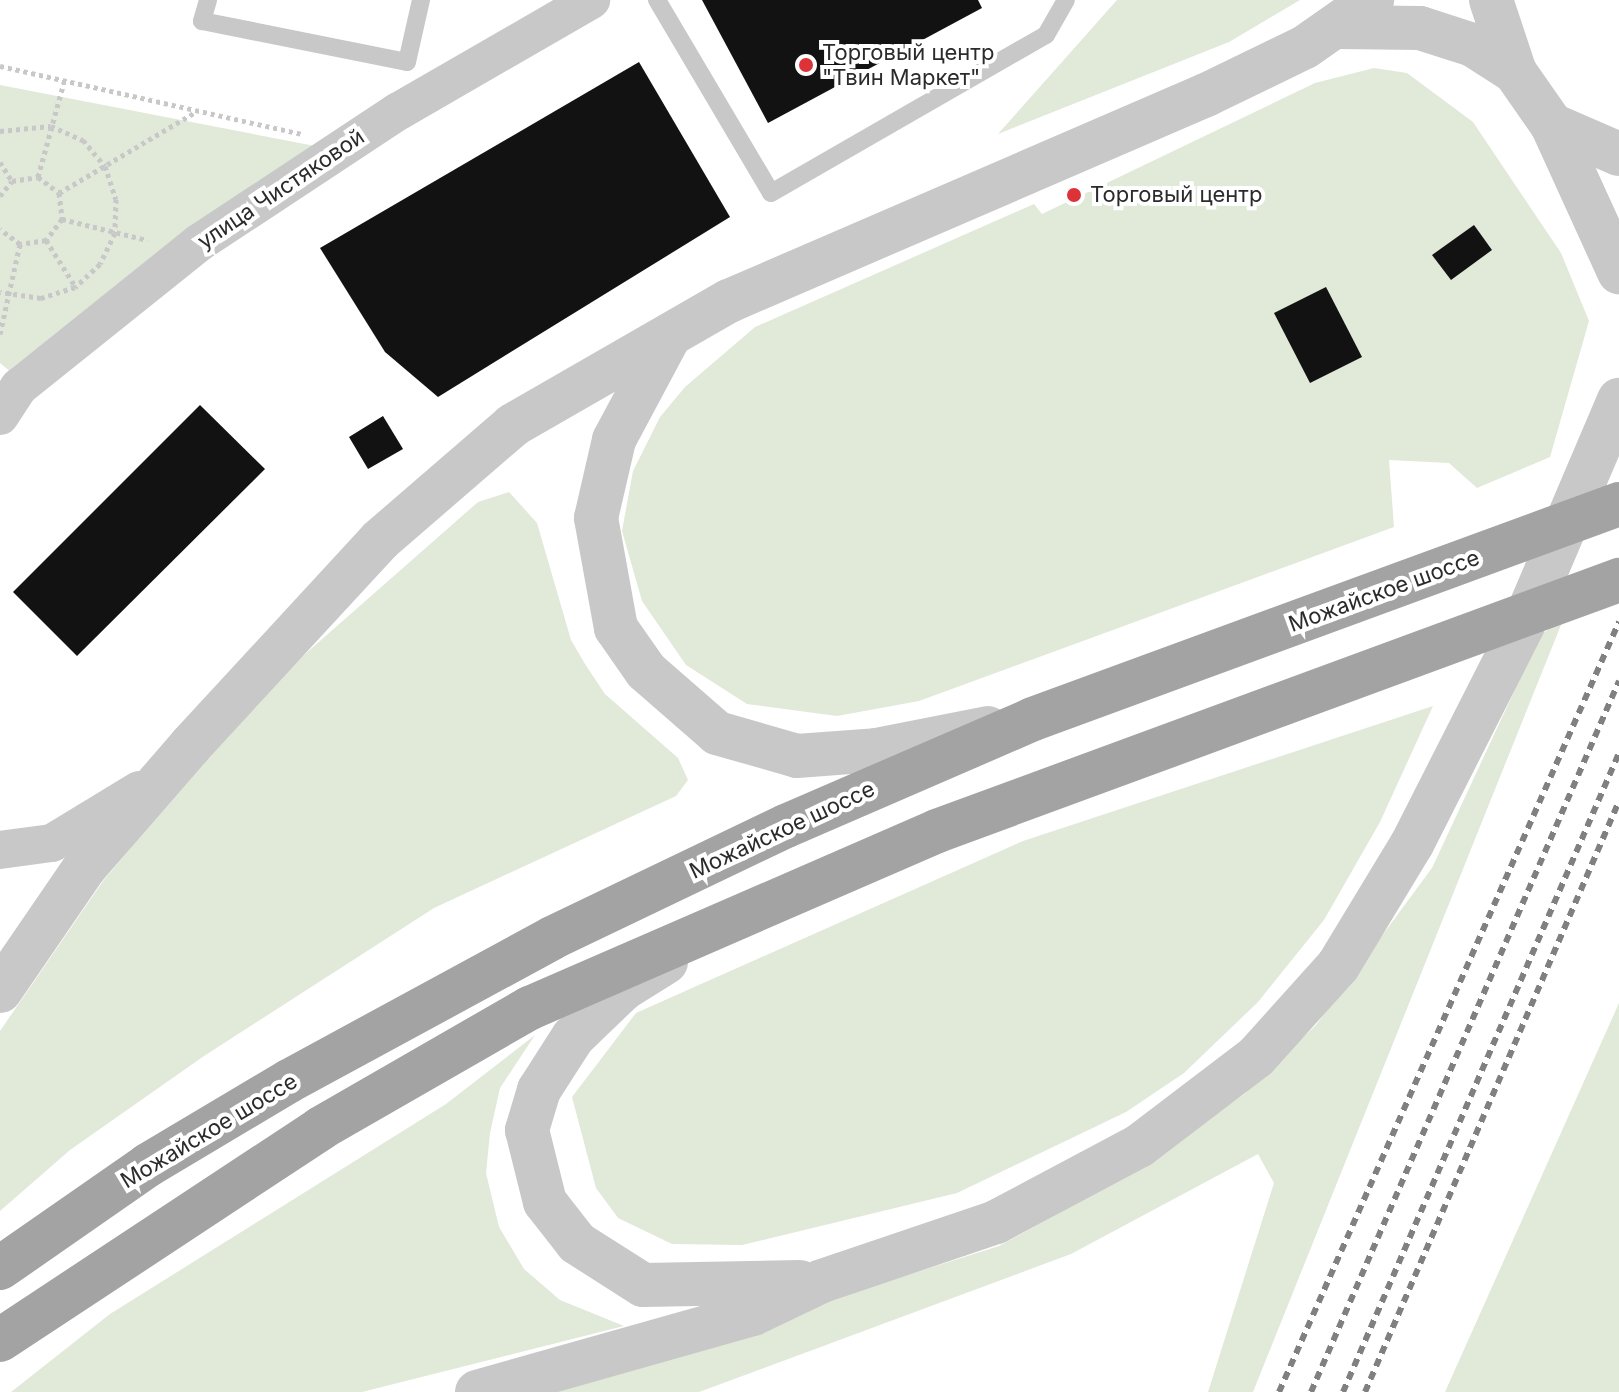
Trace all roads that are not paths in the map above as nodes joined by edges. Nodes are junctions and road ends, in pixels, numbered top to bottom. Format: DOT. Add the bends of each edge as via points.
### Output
graph roads {
  1 [pos="208,0"];
  2 [pos="421,0"];
  3 [pos="591,0"];
  4 [pos="657,0"];
  5 [pos="1066,0"];
  6 [pos="1372,0"];
  7 [pos="1491,0"];
  8 [pos="1339,27"];
  9 [pos="1515,72"];
  10 [pos="1552,125"];
  11 [pos="1619,154"];
  12 [pos="1619,272"];
  13 [pos="673,330"];
  14 [pos="1619,400"];
  15 [pos="0,416"];
  16 [pos="1619,504"];
  17 [pos="1619,580"];
  18 [pos="1033,719"];
  19 [pos="171,768"];
  20 [pos="0,850"];
  21 [pos="773,897"];
  22 [pos="0,991"];
  23 [pos="0,1268"];
  24 [pos="822,1281"];
  25 [pos="0,1340"];
  26 [pos="477,1392"];
  1 -- 2 [label="lane" via="202,21 407,62"];
  3 -- 15 [label="street, улица Чистяковой" via="399,111 192,249 19,387"];
  4 -- 5 [label="lane" via="771,193 1046,35"];
  6 -- 8 [label="street"];
  7 -- 9 [label="street"];
  8 -- 9 [label="street" via="1420,28 1473,45"];
  8 -- 13 [label="street" via="1206,95"];
  9 -- 10 [label="street"];
  10 -- 11 [label="street"];
  10 -- 12 [label="street"];
  13 -- 18 [label="street" via="614,440 596,518 616,628 646,671 717,733 797,756 876,750"];
  13 -- 19 [label="street" via="513,425 402,521"];
  14 -- 24 [label="street" via="1523,625 1412,844 1338,966 1256,1057 1139,1146 996,1222"];
  16 -- 18 [label="main road, Можайское шоссе"];
  17 -- 21 [label="main road"];
  18 -- 23 [label="main road, Можайское шоссе" via="786,826 432,1001 148,1165"];
  19 -- 20 [label="street" via="52,843"];
  19 -- 22 [label="street" via="85,867"];
  21 -- 24 [label="street" via="623,989 573,1037 539,1090 527,1130 545,1202 560,1228 620,1276 677,1288"];
  21 -- 25 [label="main road" via="530,1008 334,1120"];
  24 -- 26 [label="street" via="753,1314"];
}
